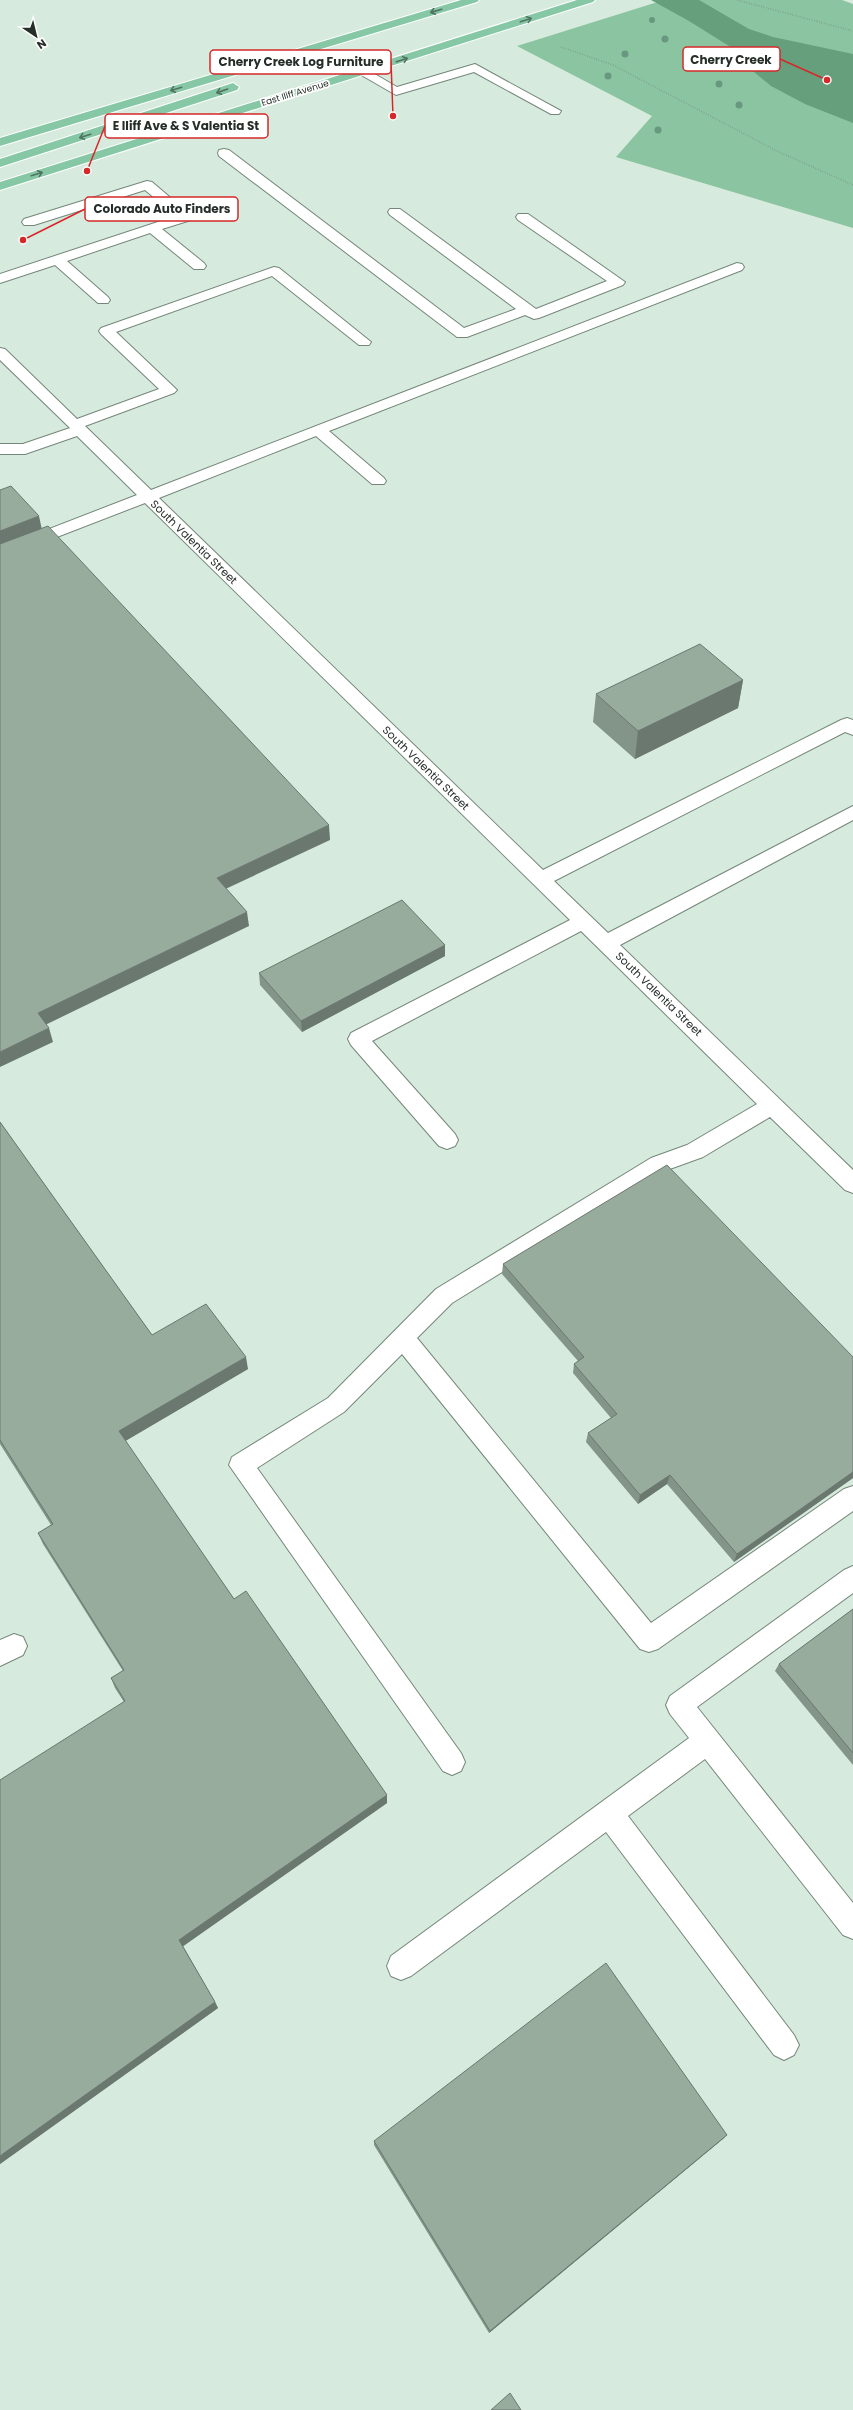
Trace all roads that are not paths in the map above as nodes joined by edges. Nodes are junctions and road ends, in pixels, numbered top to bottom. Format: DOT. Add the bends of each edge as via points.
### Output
graph roads {
  1 [pos="473,0"];
  2 [pos="589,0"];
  3 [pos="307,50"];
  4 [pos="362,72"];
  5 [pos="555,111"];
  6 [pos="0,142"];
  7 [pos="224,153"];
  8 [pos="0,163"];
  9 [pos="0,186"];
  10 [pos="395,212"];
  11 [pos="523,217"];
  12 [pos="29,222"];
  13 [pos="152,228"];
  14 [pos="58,260"];
  15 [pos="199,266"];
  16 [pos="737,267"];
  17 [pos="0,279"];
  18 [pos="592,293"];
  19 [pos="103,300"];
  20 [pos="526,310"];
  21 [pos="622,312"];
  22 [pos="364,342"];
  23 [pos="0,352"];
  24 [pos="78,427"];
  25 [pos="318,430"];
  26 [pos="25,448"];
  27 [pos="0,449"];
  28 [pos="0,457"];
  29 [pos="378,481"];
  30 [pos="148,496"];
  31 [pos="0,554"];
  32 [pos="853,729"];
  33 [pos="853,812"];
  34 [pos="541,879"];
  35 [pos="584,921"];
  36 [pos="607,943"];
  37 [pos="773,1105"];
  38 [pos="447,1140"];
  39 [pos="853,1184"];
  40 [pos="403,1338"];
  41 [pos="853,1497"];
  42 [pos="853,1578"];
  43 [pos="707,1741"];
  44 [pos="452,1762"];
  45 [pos="609,1813"];
  46 [pos="853,1925"];
  47 [pos="401,1966"];
  48 [pos="784,2045"];
  1 -- 3 [label="main road, one-way"];
  4 -- 2 [label="main road, East Iliff Avenue, one-way"];
  3 -- 6 [label="main road, one-way"];
  3 -- 8 [label="main road, one-way" via="276,69 248,81"];
  4 -- 5 [label="street" via="396,91 475,68"];
  9 -- 4 [label="main road, East Iliff Avenue, one-way"];
  7 -- 20 [label="street" via="462,334"];
  10 -- 20 [label="street"];
  11 -- 18 [label="street" via="618,282"];
  12 -- 13 [label="street" via="146,184 186,217"];
  13 -- 14 [label="street"];
  13 -- 15 [label="street"];
  14 -- 17 [label="street"];
  14 -- 19 [label="street"];
  16 -- 21 [label="street"];
  18 -- 20 [label="street" via="534,316"];
  18 -- 21 [label="street"];
  21 -- 25 [label="street"];
  22 -- 24 [label="street" via="274,272 106,331 169,390"];
  23 -- 24 [label="street, South Valentia Street"];
  24 -- 26 [label="street"];
  24 -- 30 [label="street, South Valentia Street"];
  25 -- 29 [label="street"];
  25 -- 30 [label="street"];
  26 -- 27 [label="street"];
  26 -- 28 [label="street"];
  30 -- 31 [label="street"];
  30 -- 34 [label="street, South Valentia Street"];
  32 -- 34 [label="street" via="847,724"];
  33 -- 36 [label="street"];
  34 -- 35 [label="street, South Valentia Street"];
  35 -- 36 [label="street, South Valentia Street"];
  35 -- 38 [label="street" via="358,1039"];
  36 -- 37 [label="street, South Valentia Street"];
  37 -- 39 [label="street, South Valentia Street"];
  37 -- 40 [label="street" via="694,1151 659,1164 444,1296"];
  40 -- 41 [label="street" via="649,1640"];
  40 -- 44 [label="street" via="336,1405 241,1465"];
  42 -- 43 [label="street" via="679,1705"];
  43 -- 45 [label="street"];
  43 -- 46 [label="street"];
  45 -- 47 [label="street"];
  45 -- 48 [label="street"];
}
